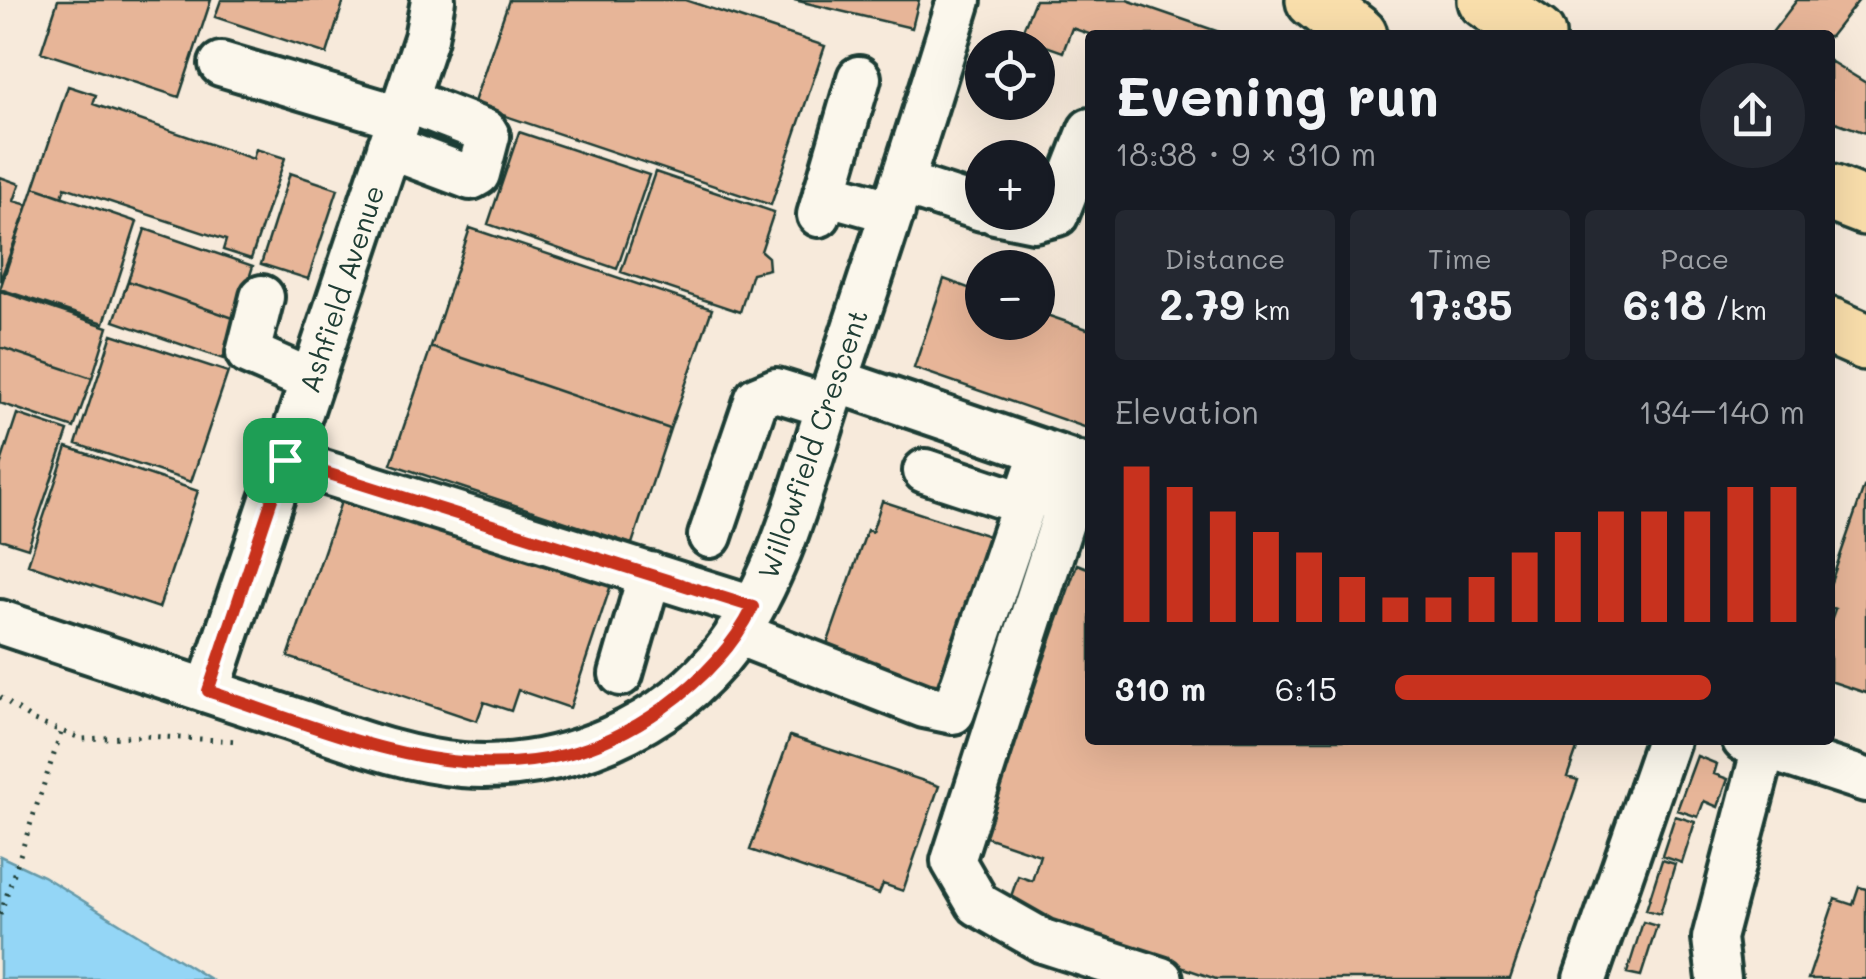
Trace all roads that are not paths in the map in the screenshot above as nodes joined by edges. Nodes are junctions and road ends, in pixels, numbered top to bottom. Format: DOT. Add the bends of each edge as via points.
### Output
graph roads {
  1 [pos="433,0"];
  2 [pos="959,0"];
  3 [pos="1314,0"];
  4 [pos="1486,0"];
  5 [pos="1353,30"];
  6 [pos="1529,30"];
  7 [pos="222,64"];
  8 [pos="859,78"];
  9 [pos="398,122"];
  10 [pos="1085,143"];
  11 [pos="1835,195"];
  12 [pos="898,198"];
  13 [pos="965,207"];
  14 [pos="1866,207"];
  15 [pos="1055,215"];
  16 [pos="262,297"];
  17 [pos="1835,328"];
  18 [pos="1866,342"];
  19 [pos="312,380"];
  20 [pos="833,393"];
  21 [pos="285,460"];
  22 [pos="1071,461"];
  23 [pos="925,471"];
  24 [pos="1025,504"];
  25 [pos="710,536"];
  26 [pos="650,574"];
  27 [pos="745,620"];
  28 [pos="0,622"];
  29 [pos="620,674"];
  30 [pos="208,691"];
  31 [pos="1666,745"];
  32 [pos="1757,745"];
  33 [pos="1767,745"];
  34 [pos="1866,780"];
  35 [pos="1160,979"];
  36 [pos="1585,979"];
  37 [pos="1719,979"];
  1 -- 9 [label="street, Ashfield Avenue"];
  2 -- 12 [label="street, Willowfield Crescent"];
  3 -- 5 [label="main road"];
  4 -- 6 [label="main road"];
  7 -- 9 [label="street"];
  8 -- 12 [label="street" via="822,204"];
  9 -- 19 [label="street, Ashfield Avenue"];
  10 -- 15 [label="street"];
  11 -- 14 [label="main road"];
  12 -- 13 [label="street"];
  12 -- 20 [label="street, Willowfield Crescent"];
  16 -- 19 [label="street" via="248,353"];
  17 -- 18 [label="main road"];
  19 -- 21 [label="street, Ashfield Avenue"];
  20 -- 22 [label="street"];
  20 -- 25 [label="street" via="776,390 756,398"];
  20 -- 27 [label="street, Willowfield Crescent" via="783,540"];
  21 -- 26 [label="street"];
  21 -- 30 [label="street, Ashfield Avenue"];
  22 -- 24 [label="street"];
  22 -- 35 [label="street" via="953,861 978,904 1042,941"];
  23 -- 24 [label="street"];
  24 -- 27 [label="street" via="953,712 924,706"];
  26 -- 27 [label="street"];
  26 -- 29 [label="street"];
  27 -- 30 [label="street, Willowfield Crescent" via="682,694 622,733 572,753 506,766 397,754"];
  28 -- 30 [label="street, Willowfield Crescent"];
  31 -- 36 [label="street"];
  32 -- 37 [label="street" via="1714,938"];
  33 -- 34 [label="street"];
}
